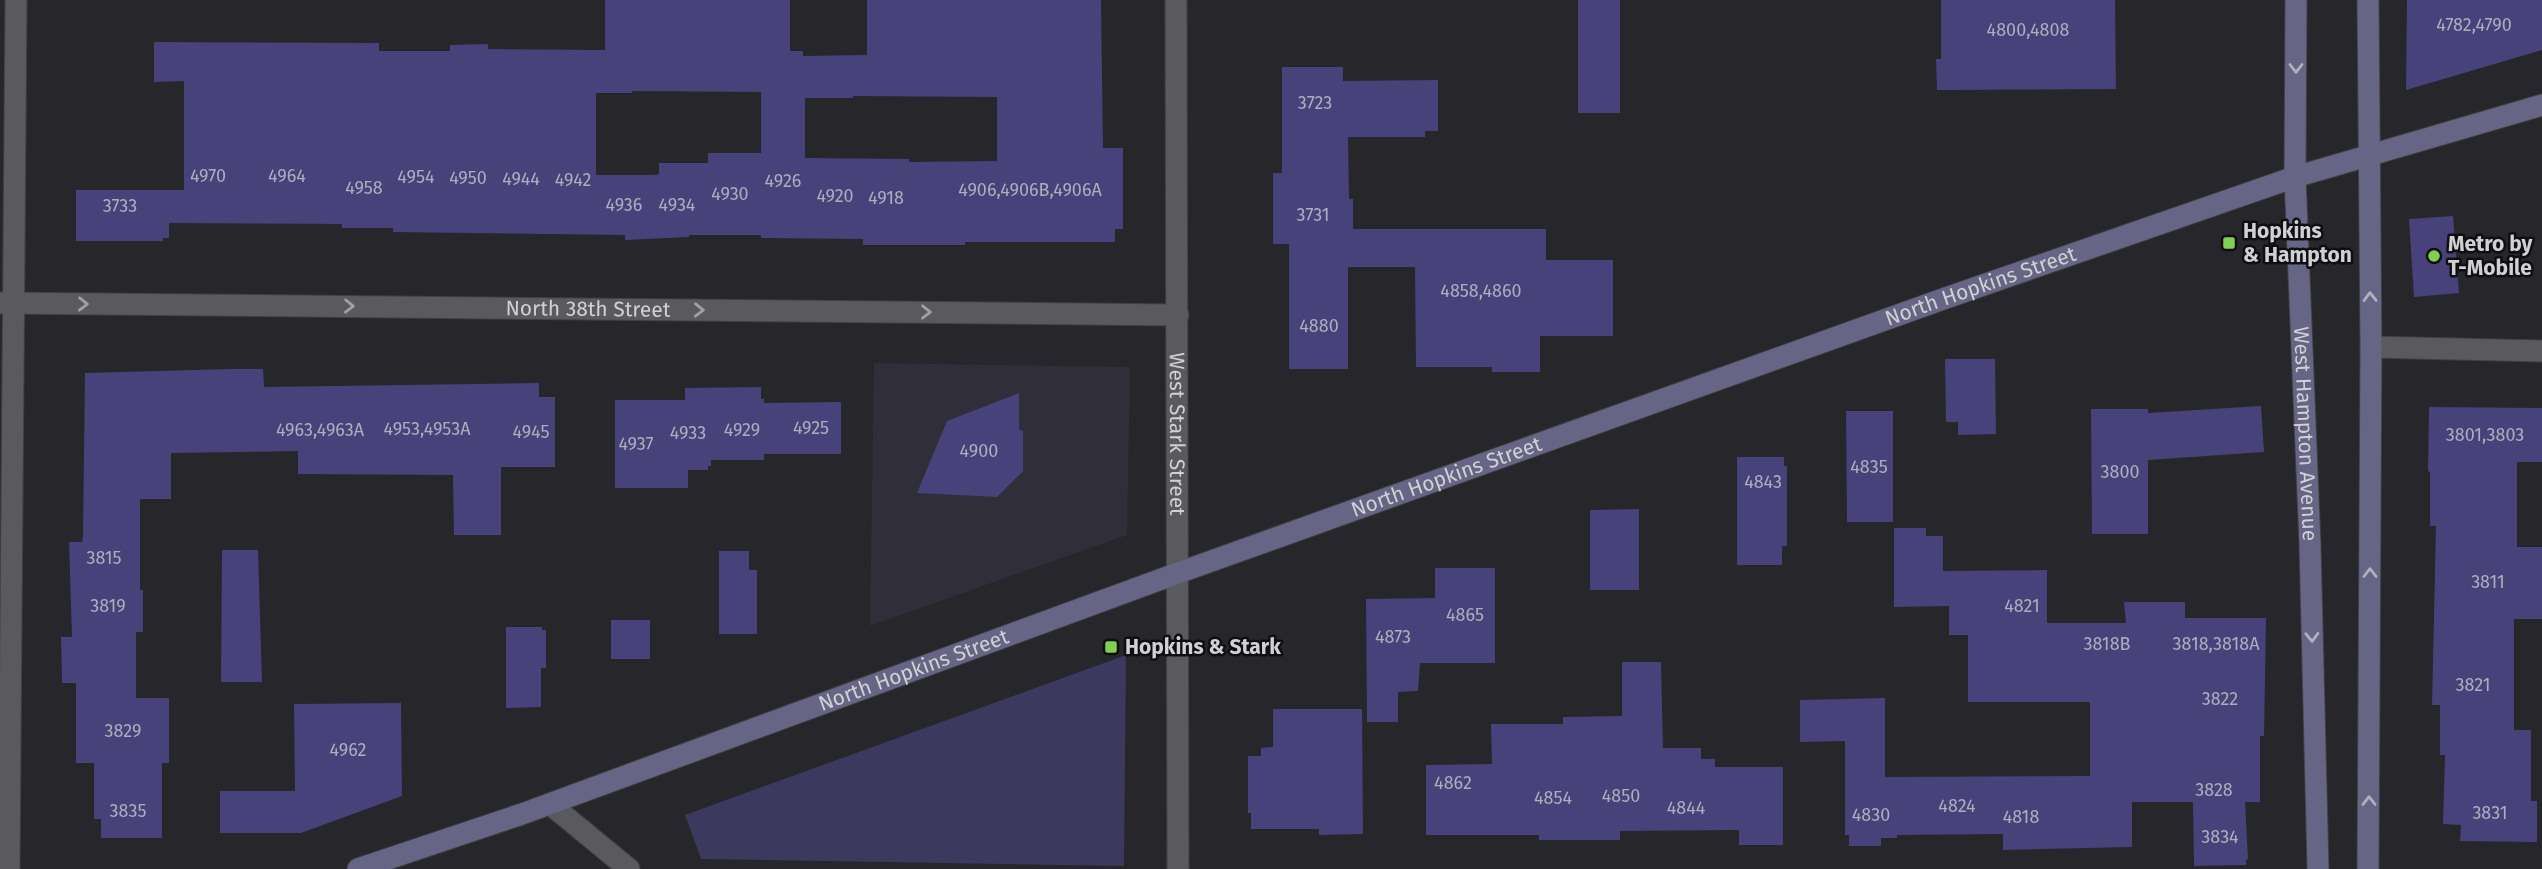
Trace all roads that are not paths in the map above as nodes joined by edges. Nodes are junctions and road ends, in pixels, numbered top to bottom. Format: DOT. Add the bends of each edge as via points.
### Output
graph roads {
  1 [pos="16,0"];
  2 [pos="1176,0"];
  3 [pos="2296,0"];
  4 [pos="2368,0"];
  5 [pos="2542,105"];
  6 [pos="2368,155"];
  7 [pos="2295,177"];
  8 [pos="7,303"];
  9 [pos="1178,315"];
  10 [pos="2371,347"];
  11 [pos="2542,351"];
  12 [pos="1178,573"];
  13 [pos="550,804"];
  14 [pos="9,869"];
  15 [pos="358,869"];
  16 [pos="629,869"];
  17 [pos="1178,869"];
  18 [pos="2318,869"];
  19 [pos="2368,869"];
  1 -- 8 [label="street"];
  2 -- 9 [label="street, West Stark Street"];
  3 -- 7 [label="main road, West Hampton Avenue, one-way"];
  4 -- 6 [label="main road"];
  5 -- 6 [label="main road, North Hopkins Street"];
  6 -- 7 [label="main road, North Hopkins Street"];
  10 -- 6 [label="main road, one-way"];
  7 -- 12 [label="main road, North Hopkins Street"];
  7 -- 18 [label="main road, West Hampton Avenue, one-way"];
  8 -- 9 [label="street, North 38th Street, one-way"];
  8 -- 14 [label="street"];
  9 -- 12 [label="street, West Stark Street"];
  10 -- 11 [label="street"];
  19 -- 10 [label="main road, one-way"];
  12 -- 13 [label="main road, North Hopkins Street"];
  12 -- 17 [label="street, West Stark Street"];
  13 -- 15 [label="main road, North Hopkins Street"];
  13 -- 16 [label="street"];
}
